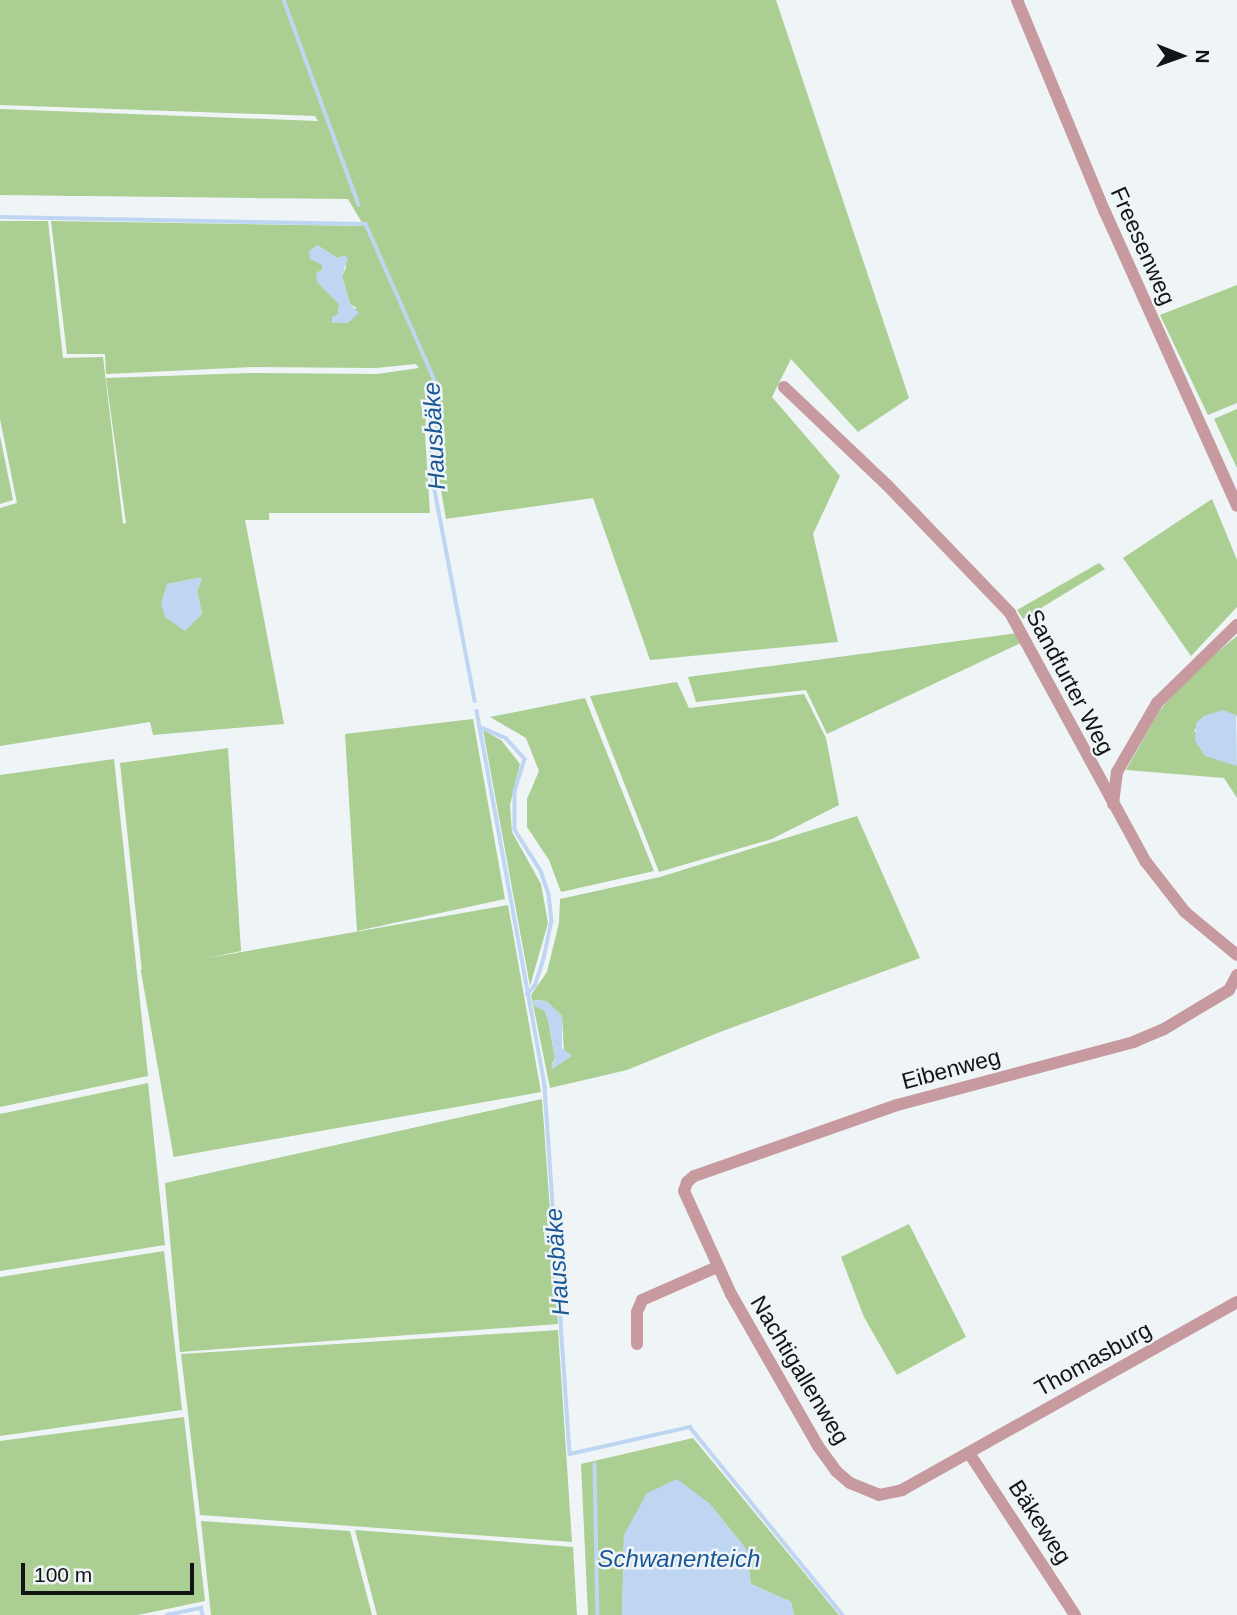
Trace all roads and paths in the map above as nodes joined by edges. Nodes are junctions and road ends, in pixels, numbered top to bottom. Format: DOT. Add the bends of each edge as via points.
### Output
graph roads {
  1 [pos="1017,0"];
  2 [pos="784,387"];
  3 [pos="1237,506"];
  4 [pos="1237,625"];
  5 [pos="1113,804"];
  6 [pos="1237,956"];
  7 [pos="1237,975"];
  8 [pos="688,1204"];
  9 [pos="717,1268"];
  10 [pos="1237,1302"];
  11 [pos="637,1344"];
  12 [pos="969,1453"];
  13 [pos="1075,1615"];
  1 -- 3 [label="street, Freesenweg" via="1105,212"];
  2 -- 5 [label="street, Sandfurter Weg" via="887,485 1010,613"];
  4 -- 5 [label="street" via="1157,703 1118,772"];
  5 -- 6 [label="street, Sandfurter Weg" via="1146,862 1185,912"];
  7 -- 8 [label="street, Eibenweg" via="1228,990 1134,1042 933,1094 694,1176 684,1191"];
  8 -- 9 [label="street, Nachtigallenweg"];
  9 -- 11 [label="street" via="642,1300 637,1312"];
  9 -- 12 [label="street, Nachtigallenweg" via="808,1430 836,1471 850,1483 867,1492 888,1494"];
  10 -- 12 [label="street, Thomasburg"];
  12 -- 13 [label="street, Bäkeweg"];
}
